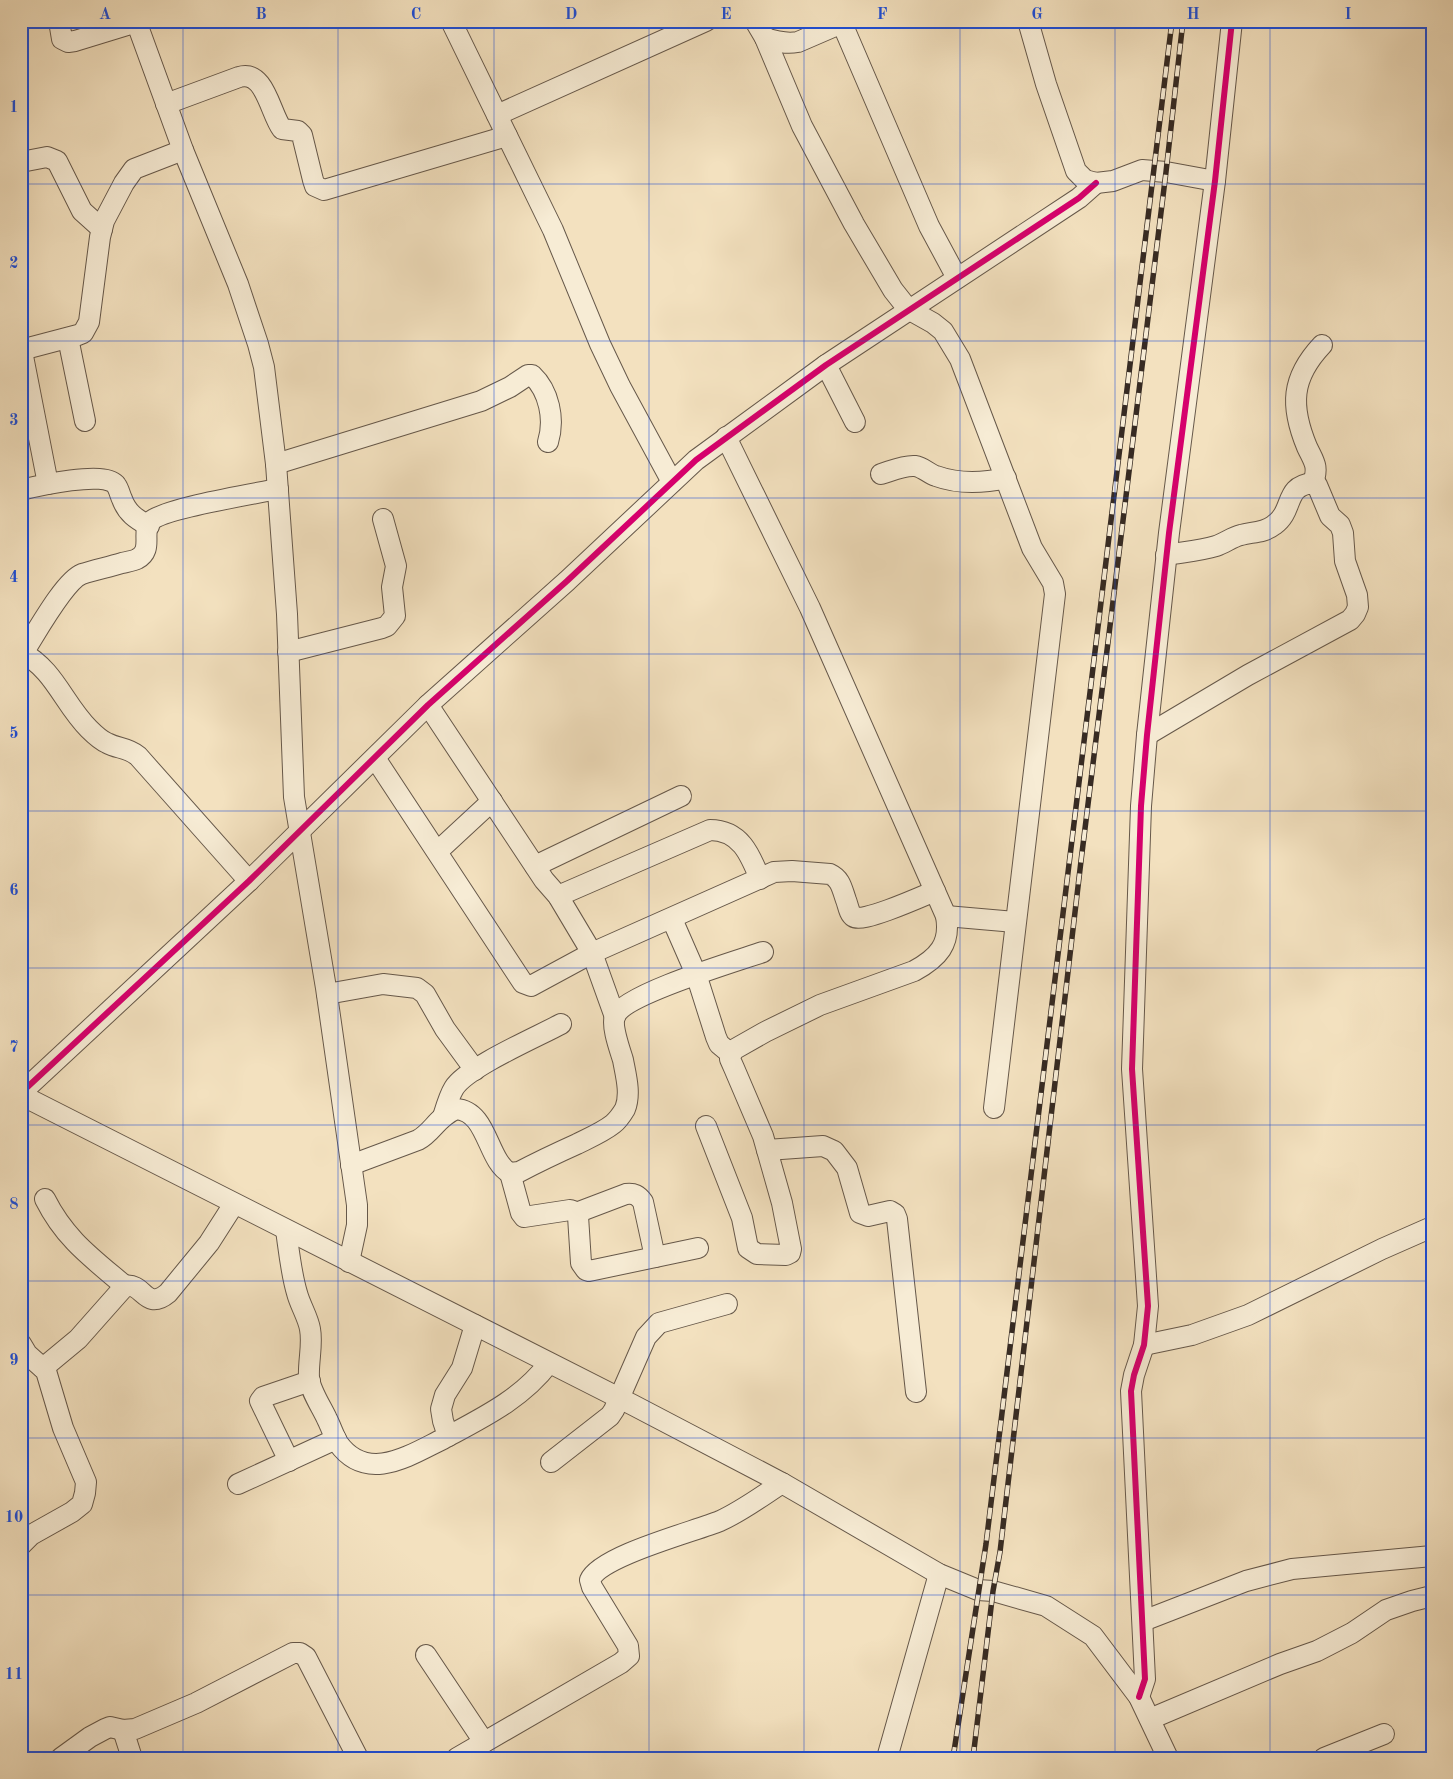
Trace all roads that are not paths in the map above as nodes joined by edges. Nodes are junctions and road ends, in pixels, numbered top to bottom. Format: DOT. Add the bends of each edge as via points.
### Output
graph roads {
  1 [pos="59,21"];
  2 [pos="452,21"];
  3 [pos="706,21"];
  4 [pos="1028,21"];
  5 [pos="1232,21"];
  6 [pos="136,22"];
  7 [pos="842,22"];
  8 [pos="760,30"];
  9 [pos="166,104"];
  10 [pos="497,116"];
  11 [pos="507,136"];
  12 [pos="182,150"];
  13 [pos="21,162"];
  14 [pos="1214,181"];
  15 [pos="1096,183"];
  16 [pos="102,229"];
  17 [pos="957,278"];
  18 [pos="908,309"];
  19 [pos="68,338"];
  20 [pos="1322,345"];
  21 [pos="22,348"];
  22 [pos="826,365"];
  23 [pos="85,422"];
  24 [pos="855,422"];
  25 [pos="726,437"];
  26 [pos="548,442"];
  27 [pos="276,464"];
  28 [pos="881,474"];
  29 [pos="1006,478"];
  30 [pos="672,482"];
  31 [pos="1313,483"];
  32 [pos="48,484"];
  33 [pos="278,489"];
  34 [pos="21,490"];
  35 [pos="383,519"];
  36 [pos="149,526"];
  37 [pos="1166,555"];
  38 [pos="22,652"];
  39 [pos="288,652"];
  40 [pos="428,705"];
  41 [pos="1147,735"];
  42 [pos="375,758"];
  43 [pos="681,796"];
  44 [pos="492,801"];
  45 [pos="299,831"];
  46 [pos="438,851"];
  47 [pos="535,866"];
  48 [pos="760,878"];
  49 [pos="249,881"];
  50 [pos="936,890"];
  51 [pos="558,896"];
  52 [pos="946,916"];
  53 [pos="665,921"];
  54 [pos="1015,922"];
  55 [pos="763,952"];
  56 [pos="592,953"];
  57 [pos="696,974"];
  58 [pos="327,994"];
  59 [pos="615,1017"];
  60 [pos="561,1024"];
  61 [pos="731,1054"];
  62 [pos="475,1070"];
  63 [pos="21,1094"];
  64 [pos="994,1108"];
  65 [pos="443,1117"];
  66 [pos="706,1126"];
  67 [pos="767,1150"];
  68 [pos="351,1165"];
  69 [pos="510,1173"];
  70 [pos="45,1199"];
  71 [pos="234,1204"];
  72 [pos="576,1213"];
  73 [pos="286,1230"];
  74 [pos="1430,1232"];
  75 [pos="698,1248"];
  76 [pos="655,1257"];
  77 [pos="349,1262"];
  78 [pos="125,1286"];
  79 [pos="726,1304"];
  80 [pos="475,1325"];
  81 [pos="21,1344"];
  82 [pos="1144,1345"];
  83 [pos="549,1363"];
  84 [pos="43,1368"];
  85 [pos="310,1381"];
  86 [pos="916,1392"];
  87 [pos="619,1398"];
  88 [pos="448,1436"];
  89 [pos="336,1439"];
  90 [pos="289,1461"];
  91 [pos="551,1462"];
  92 [pos="782,1483"];
  93 [pos="238,1484"];
  94 [pos="21,1545"];
  95 [pos="1432,1556"];
  96 [pos="939,1574"];
  97 [pos="1432,1596"];
  98 [pos="1143,1621"];
  99 [pos="426,1655"];
  100 [pos="1140,1697"];
  101 [pos="1150,1719"];
  102 [pos="123,1730"];
  103 [pos="1384,1734"];
  104 [pos="484,1742"];
  105 [pos="61,1758"];
  106 [pos="132,1758"];
  107 [pos="358,1758"];
  108 [pos="457,1758"];
  109 [pos="887,1758"];
  110 [pos="1168,1758"];
  111 [pos="1324,1758"];
  1 -- 6 [label="street" via="62,39 68,42"];
  2 -- 10 [label="street"];
  3 -- 10 [label="street"];
  4 -- 15 [label="street" via="1076,172 1085,180"];
  5 -- 14 [label="street"];
  6 -- 9 [label="street"];
  7 -- 8 [label="street" via="790,43 783,43"];
  7 -- 17 [label="street" via="929,226"];
  8 -- 18 [label="street" via="789,99 826,173 884,276"];
  9 -- 11 [label="street" via="245,75 252,76 259,82 282,129 298,131 302,135 315,186 324,190"];
  9 -- 12 [label="street"];
  10 -- 11 [label="street"];
  11 -- 30 [label="street" via="553,230 608,361"];
  12 -- 16 [label="street" via="134,169 108,211"];
  12 -- 27 [label="street" via="238,284 258,344 264,366"];
  13 -- 16 [label="street" via="47,157 57,161 82,211"];
  14 -- 15 [label="street" via="1142,170 1113,181"];
  14 -- 37 [label="street"];
  15 -- 17 [label="street" via="1079,198"];
  16 -- 19 [label="street" via="88,322 83,333"];
  17 -- 18 [label="street"];
  18 -- 22 [label="street"];
  18 -- 29 [label="street" via="943,330 960,358"];
  19 -- 21 [label="street"];
  19 -- 23 [label="street"];
  20 -- 31 [label="street" via="1308,360 1296,389 1297,415 1316,465"];
  21 -- 32 [label="street"];
  22 -- 24 [label="street"];
  22 -- 25 [label="street"];
  25 -- 30 [label="street"];
  25 -- 50 [label="street" via="810,608"];
  26 -- 27 [label="street" via="551,423 547,398 536,379 528,375 481,401"];
  27 -- 33 [label="street"];
  28 -- 29 [label="street" via="917,466 939,477 960,481"];
  29 -- 54 [label="street" via="1032,548 1053,583 1055,594"];
  30 -- 40 [label="street"];
  31 -- 37 [label="street" via="1295,490 1286,512 1266,530 1234,536 1218,546"];
  31 -- 41 [label="street" via="1317,485 1330,516 1342,530 1345,561 1357,595 1355,614"];
  32 -- 34 [label="street"];
  32 -- 36 [label="street" via="110,480 115,483 127,510"];
  33 -- 36 [label="street" via="196,505 157,517"];
  33 -- 39 [label="street"];
  35 -- 39 [label="street" via="396,566 392,587 395,616 391,622 382,628"];
  36 -- 38 [label="street" via="147,546 137,559 80,575 64,588"];
  37 -- 41 [label="street"];
  38 -- 49 [label="street" via="43,666 88,728 107,743 138,756"];
  39 -- 45 [label="street" via="294,797"];
  40 -- 42 [label="street"];
  40 -- 44 [label="street"];
  41 -- 82 [label="street" via="1141,806 1132,1069 1148,1306"];
  42 -- 45 [label="street"];
  42 -- 46 [label="street"];
  43 -- 47 [label="street"];
  44 -- 46 [label="street"];
  44 -- 47 [label="street"];
  45 -- 49 [label="street"];
  45 -- 58 [label="street"];
  46 -- 56 [label="street" via="523,983 531,986"];
  47 -- 51 [label="street"];
  48 -- 50 [label="street" via="774,872 836,876 851,913 863,919"];
  48 -- 51 [label="street" via="744,846 736,838 727,832 710,830"];
  48 -- 53 [label="street"];
  49 -- 63 [label="street"];
  50 -- 52 [label="street"];
  51 -- 56 [label="street"];
  52 -- 54 [label="street"];
  52 -- 61 [label="street" via="948,924 942,950 928,964 820,1005 765,1032"];
  53 -- 56 [label="street"];
  53 -- 57 [label="street" via="675,926"];
  54 -- 64 [label="street"];
  55 -- 57 [label="street"];
  56 -- 59 [label="street"];
  57 -- 59 [label="street" via="648,994 620,1009"];
  57 -- 61 [label="street" via="719,1044"];
  58 -- 62 [label="street" via="383,984 417,988 425,994 444,1029"];
  58 -- 68 [label="street"];
  59 -- 69 [label="street" via="628,1085 628,1098 620,1117 599,1133 519,1172"];
  60 -- 62 [label="street"];
  61 -- 67 [label="street"];
  62 -- 65 [label="street" via="454,1087"];
  63 -- 71 [label="street"];
  65 -- 68 [label="street" via="424,1137"];
  65 -- 69 [label="street" via="456,1109 471,1116 502,1167"];
  66 -- 67 [label="street" via="742,1218 748,1248 756,1254 786,1255 791,1249"];
  67 -- 86 [label="street" via="823,1146 834,1151 847,1168 860,1213 868,1216 890,1211 895,1214"];
  68 -- 77 [label="street" via="357,1225"];
  69 -- 72 [label="street" via="524,1217 570,1210"];
  70 -- 78 [label="street" via="62,1228 78,1246"];
  71 -- 73 [label="street"];
  71 -- 78 [label="street" via="210,1243 161,1299 149,1298 132,1286"];
  72 -- 76 [label="street" via="581,1263 586,1270"];
  72 -- 76 [label="street" via="626,1194 639,1196"];
  73 -- 77 [label="street"];
  73 -- 85 [label="street" via="297,1292 310,1326"];
  74 -- 82 [label="street" via="1382,1249 1248,1315 1192,1335"];
  75 -- 76 [label="street"];
  77 -- 80 [label="street"];
  78 -- 84 [label="street" via="78,1339"];
  79 -- 87 [label="street" via="659,1323 646,1337"];
  80 -- 83 [label="street"];
  80 -- 88 [label="street" via="462,1368 445,1395 441,1409"];
  81 -- 84 [label="street"];
  82 -- 98 [label="street" via="1131,1391"];
  83 -- 87 [label="street"];
  83 -- 88 [label="street" via="524,1390 487,1416"];
  84 -- 94 [label="street" via="50,1380 62,1428 86,1482 85,1493 82,1504 31,1535"];
  85 -- 89 [label="street"];
  85 -- 90 [label="street" via="263,1397 260,1401"];
  87 -- 91 [label="street" via="605,1421"];
  87 -- 92 [label="street"];
  88 -- 89 [label="street" via="392,1463 377,1464 355,1459"];
  89 -- 90 [label="street"];
  90 -- 93 [label="street"];
  92 -- 96 [label="street"];
  92 -- 104 [label="street" via="720,1521 635,1551 600,1568 592,1575 592,1587 628,1646 629,1656"];
  95 -- 98 [label="street" via="1292,1569 1246,1581"];
  96 -- 100 [label="street" via="978,1590 1046,1606 1093,1636"];
  96 -- 109 [label="street"];
  97 -- 101 [label="street" via="1386,1610 1317,1651"];
  98 -- 100 [label="street" via="1145,1679"];
  99 -- 104 [label="street"];
  100 -- 101 [label="street"];
  101 -- 110 [label="street"];
  102 -- 105 [label="street" via="105,1729"];
  102 -- 106 [label="street"];
  102 -- 107 [label="street" via="135,1729 293,1653 300,1653 306,1657"];
  103 -- 111 [label="street"];
  104 -- 108 [label="street"];
}
